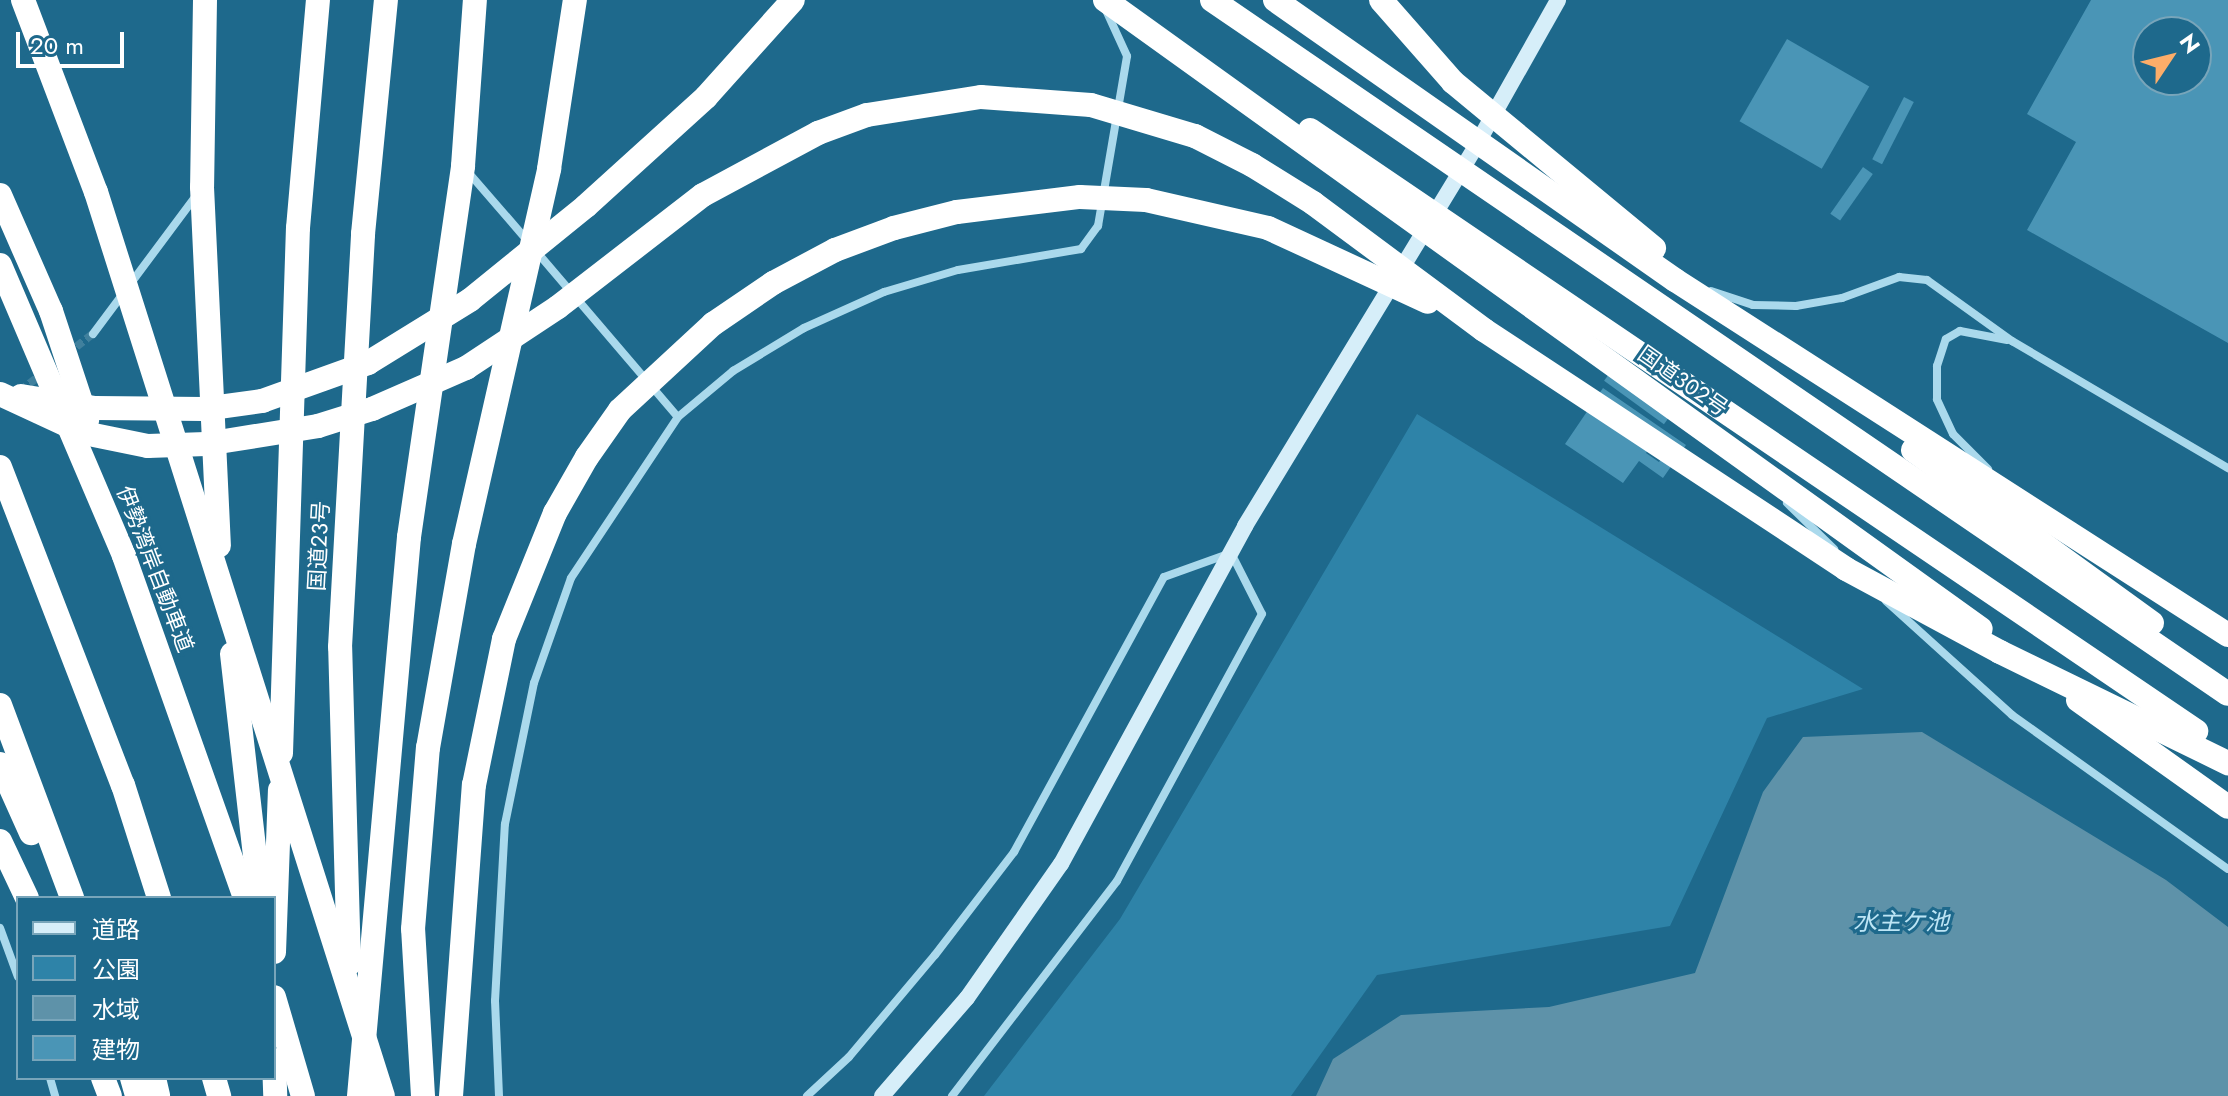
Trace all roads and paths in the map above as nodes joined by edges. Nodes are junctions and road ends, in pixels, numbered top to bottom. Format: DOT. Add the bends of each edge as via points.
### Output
graph roads {
  1 [pos="23,0"];
  2 [pos="205,0"];
  3 [pos="318,0"];
  4 [pos="386,0"];
  5 [pos="475,0"];
  6 [pos="575,0"];
  7 [pos="793,0"];
  8 [pos="1096,0"];
  9 [pos="1104,0"];
  10 [pos="1212,0"];
  11 [pos="1275,0"];
  12 [pos="1381,0"];
  13 [pos="1558,0"];
  14 [pos="1477,144"];
  15 [pos="463,166"];
  16 [pos="202,187"];
  17 [pos="0,195"];
  18 [pos="1424,231"];
  19 [pos="0,265"];
  20 [pos="1675,280"];
  21 [pos="1484,330"];
  22 [pos="93,334"];
  23 [pos="2012,341"];
  24 [pos="0,392"];
  25 [pos="678,417"];
  26 [pos="1728,444"];
  27 [pos="0,467"];
  28 [pos="2228,468"];
  29 [pos="2027,506"];
  30 [pos="1231,553"];
  31 [pos="124,556"];
  32 [pos="2228,635"];
  33 [pos="2228,678"];
  34 [pos="2228,694"];
  35 [pos="0,705"];
  36 [pos="2228,753"];
  37 [pos="2228,763"];
  38 [pos="0,764"];
  39 [pos="2228,807"];
  40 [pos="0,841"];
  41 [pos="2228,869"];
  42 [pos="26,896"];
  43 [pos="58,896"];
  44 [pos="71,896"];
  45 [pos="158,896"];
  46 [pos="244,896"];
  47 [pos="260,896"];
  48 [pos="276,896"];
  49 [pos="0,928"];
  50 [pos="16,972"];
  51 [pos="276,1004"];
  52 [pos="303,1096"];
  53 [pos="350,1096"];
  54 [pos="359,1096"];
  55 [pos="383,1096"];
  56 [pos="423,1096"];
  57 [pos="451,1096"];
  58 [pos="499,1096"];
  59 [pos="807,1096"];
  60 [pos="882,1096"];
  61 [pos="952,1096"];
  1 -- 55 [label="highway" via="96,192"];
  2 -- 16 [label="highway"];
  3 -- 48 [label="highway, 国道23号" via="298,228"];
  4 -- 53 [label="highway, 国道23号" via="363,234 340,647"];
  5 -- 15 [label="highway"];
  6 -- 56 [label="highway" via="549,169 464,544 428,748 413,929"];
  7 -- 24 [label="highway" via="706,97 648,152 525,257 414,338 319,384 262,401 142,411"];
  8 -- 36 [label="highway" via="1174,42 1316,134"];
  9 -- 18 [label="highway, 国道302号"];
  9 -- 25 [label="street" via="1127,56 1098,226 1081,249 958,270 884,292 804,328 733,371"];
  10 -- 34 [label="highway"];
  11 -- 14 [label="highway"];
  12 -- 33 [label="highway" via="1453,82 1661,254 1932,465"];
  13 -- 14 [label="street"];
  14 -- 18 [label="street"];
  14 -- 20 [label="highway"];
  15 -- 25 [label="street"];
  15 -- 54 [label="highway" via="409,537"];
  16 -- 22 [label="street"];
  16 -- 47 [label="highway" via="217,526"];
  17 -- 31 [label="highway" via="51,311"];
  18 -- 26 [label="highway, 国道302号"];
  18 -- 30 [label="street"];
  19 -- 31 [label="highway, 伊勢湾岸自動車道"];
  20 -- 23 [label="street" via="1753,305 1796,306 1914,276"];
  20 -- 29 [label="highway"];
  21 -- 24 [label="highway" via="1313,203 1195,136 1091,105 981,97 867,115 762,159 703,195 508,341 421,390 318,426 206,444 148,446 84,433"];
  21 -- 37 [label="highway" via="1846,569 2000,652"];
  21 -- 57 [label="highway" via="1268,228 1146,200 1080,197 957,212 894,228 835,250 713,324 620,410 587,457 555,513 504,639 474,785"];
  23 -- 28 [label="street"];
  23 -- 29 [label="street" via="1976,330 1946,339 1937,366 1937,399 1953,434"];
  25 -- 58 [label="street" via="571,578 534,683 505,824 495,1001"];
  26 -- 39 [label="highway, 国道302号"];
  26 -- 41 [label="street" via="1944,658 2088,772"];
  27 -- 45 [label="highway" via="123,785"];
  29 -- 32 [label="highway"];
  30 -- 59 [label="street" via="1164,577 1014,852 888,1011"];
  30 -- 60 [label="street" via="1061,864 967,998"];
  30 -- 61 [label="street" via="1262,614 1117,881"];
  31 -- 46 [label="highway, 伊勢湾岸自動車道"];
  35 -- 44 [label="highway"];
  38 -- 43 [label="highway"];
  40 -- 42 [label="highway"];
  49 -- 50 [label="street"];
  51 -- 52 [label="highway"];
}
